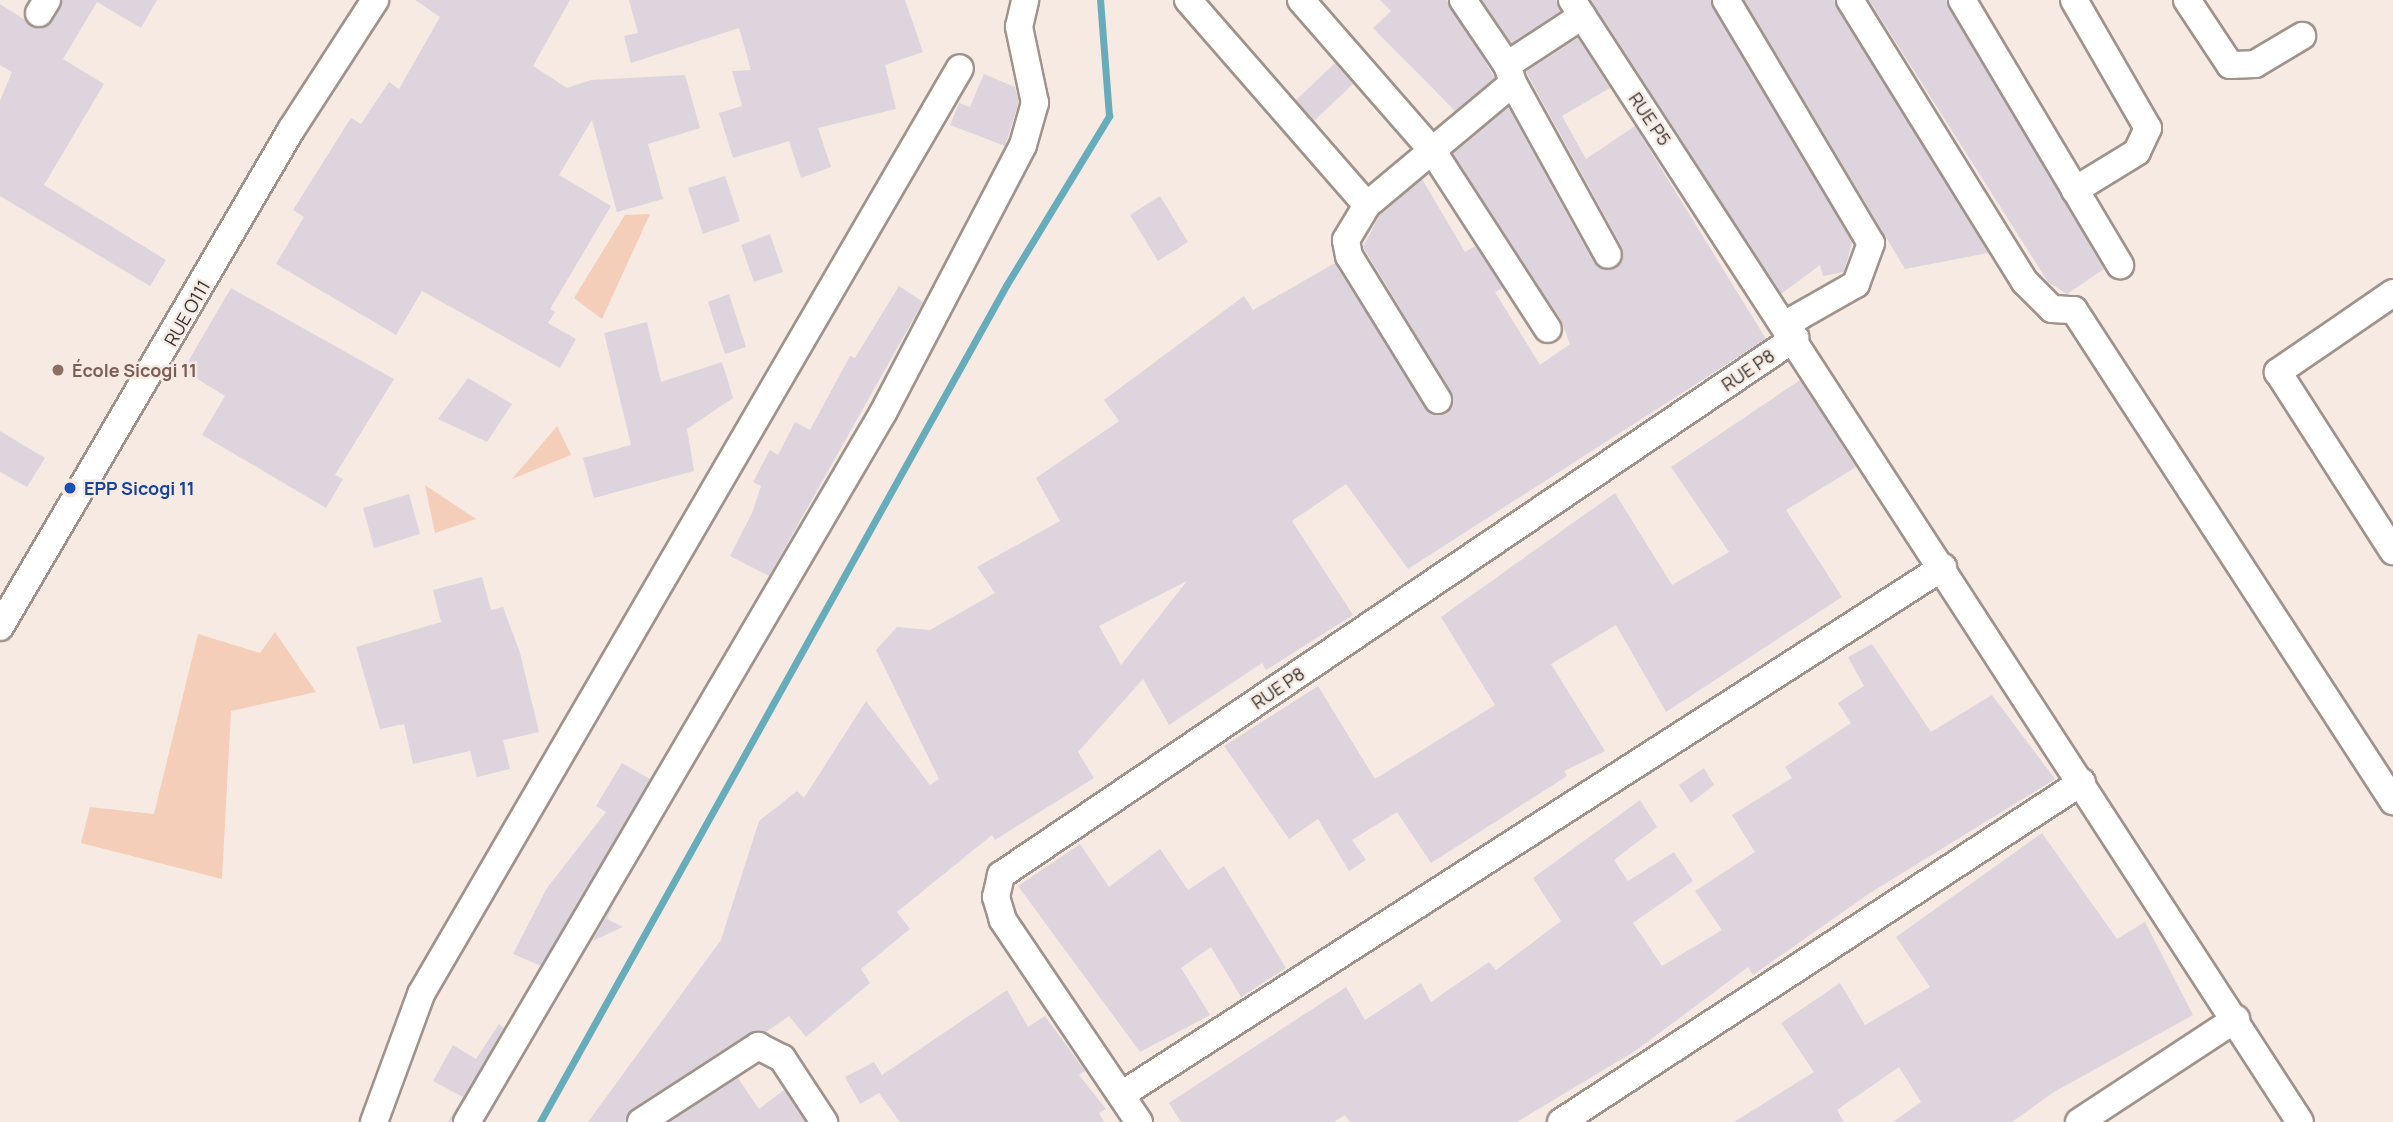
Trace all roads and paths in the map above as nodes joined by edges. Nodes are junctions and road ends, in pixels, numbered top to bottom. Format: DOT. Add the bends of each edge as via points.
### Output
graph roads {
  1 [pos="375,0"];
  2 [pos="1025,0"];
  3 [pos="1188,0"];
  4 [pos="1301,0"];
  5 [pos="1463,0"];
  6 [pos="1726,0"];
  7 [pos="1850,0"];
  8 [pos="1962,0"];
  9 [pos="2074,0"];
  10 [pos="2187,0"];
  11 [pos="1577,8"];
  12 [pos="2302,36"];
  13 [pos="960,68"];
  14 [pos="1510,74"];
  15 [pos="1432,150"];
  16 [pos="2075,190"];
  17 [pos="1367,205"];
  18 [pos="1608,255"];
  19 [pos="2120,265"];
  20 [pos="2393,293"];
  21 [pos="1548,329"];
  22 [pos="1790,331"];
  23 [pos="1438,400"];
  24 [pos="2393,551"];
  25 [pos="1944,567"];
  26 [pos="0,627"];
  27 [pos="2082,782"];
  28 [pos="2393,801"];
  29 [pos="2236,1019"];
  30 [pos="1121,1095"];
  31 [pos="374,1122"];
  32 [pos="467,1122"];
  33 [pos="641,1122"];
  34 [pos="824,1122"];
  35 [pos="1139,1122"];
  36 [pos="1561,1122"];
  37 [pos="2078,1122"];
  38 [pos="2300,1122"];
  1 -- 26 [label="street, RUE O111" via="291,130"];
  2 -- 32 [label="street" via="1019,27 1035,103 1023,145 883,413"];
  3 -- 17 [label="street"];
  4 -- 15 [label="street"];
  5 -- 14 [label="street"];
  6 -- 22 [label="street, RUE P8" via="1871,243 1856,284"];
  7 -- 28 [label="street" via="2025,282 2052,309 2074,310"];
  8 -- 16 [label="street"];
  9 -- 16 [label="street" via="2148,128 2137,152"];
  10 -- 12 [label="street" via="2230,65 2255,64"];
  11 -- 14 [label="street"];
  11 -- 22 [label="street, RUE P5"];
  13 -- 31 [label="street" via="421,995"];
  14 -- 15 [label="street"];
  14 -- 18 [label="street"];
  15 -- 17 [label="street"];
  15 -- 21 [label="street"];
  16 -- 19 [label="street"];
  17 -- 23 [label="street" via="1346,240 1349,256"];
  20 -- 24 [label="street" via="2278,372"];
  22 -- 25 [label="street, RUE P5"];
  22 -- 30 [label="street, RUE P8" via="1001,875 996,897 1003,920"];
  25 -- 27 [label="street, RUE P5"];
  25 -- 30 [label="street"];
  27 -- 29 [label="street, RUE P5"];
  27 -- 36 [label="street"];
  29 -- 37 [label="street"];
  29 -- 38 [label="street, RUE P5"];
  30 -- 35 [label="street, RUE P8"];
  33 -- 34 [label="street" via="758,1046 782,1058"];
}
